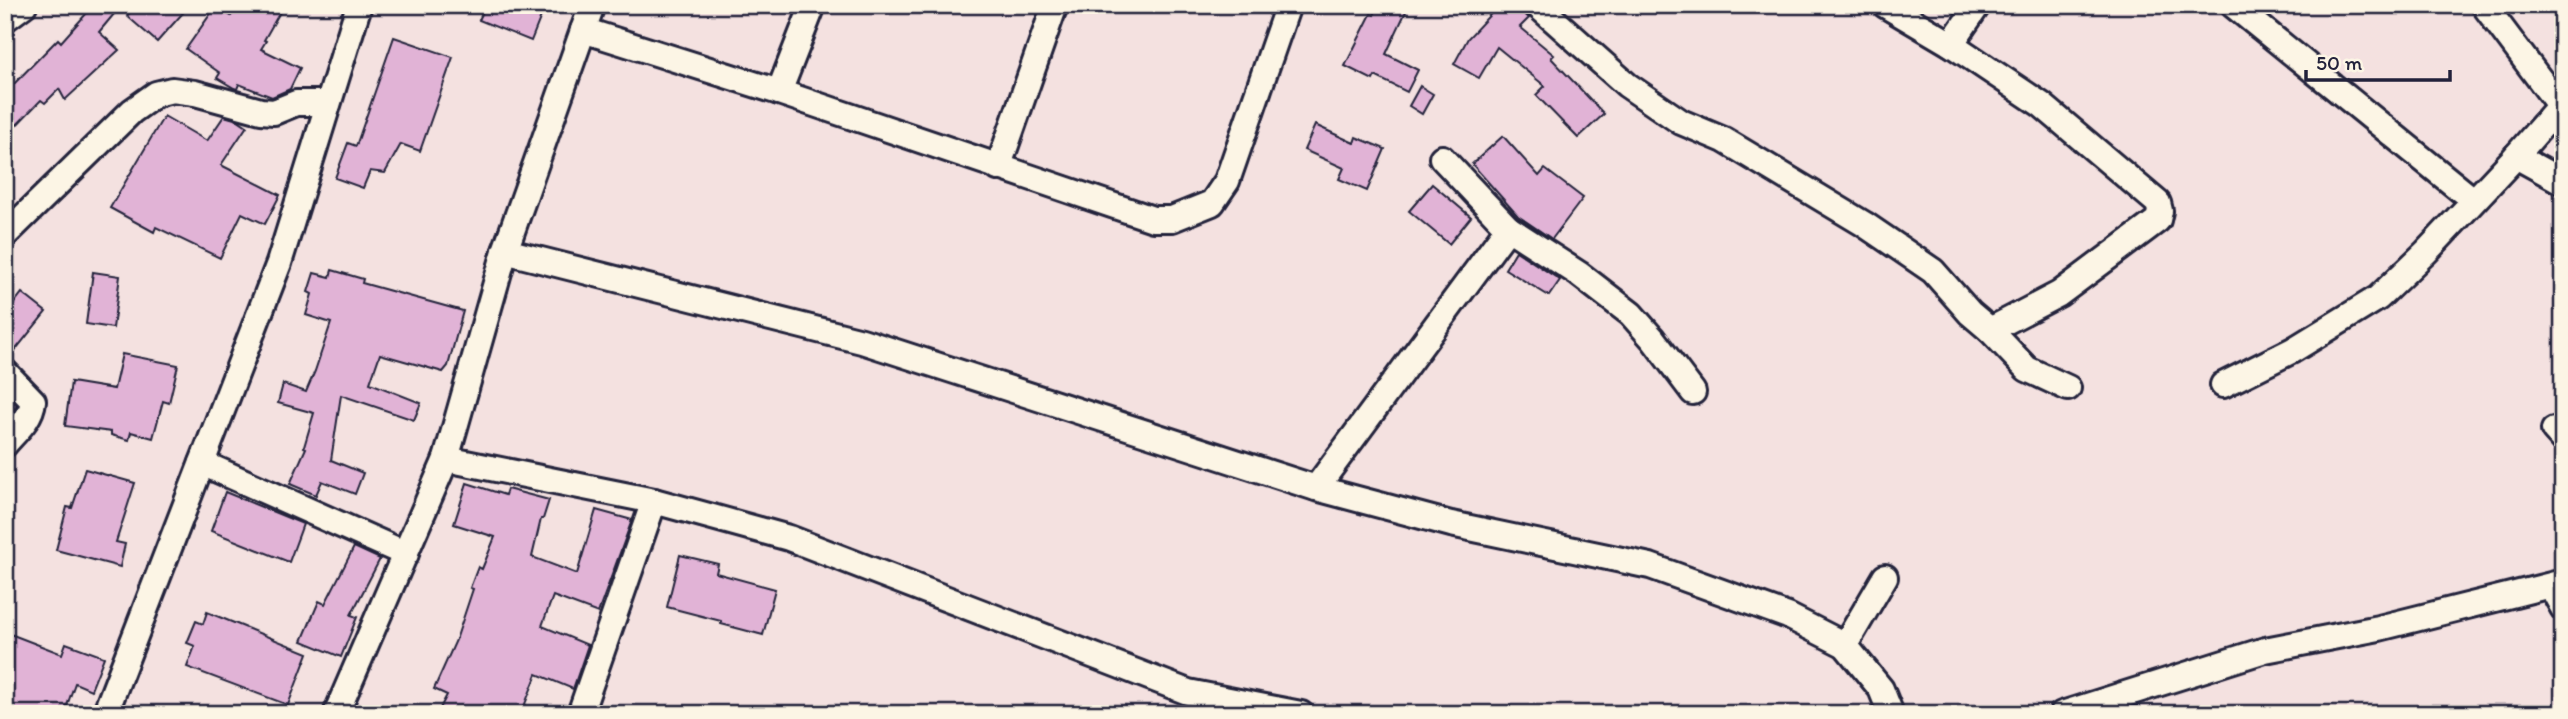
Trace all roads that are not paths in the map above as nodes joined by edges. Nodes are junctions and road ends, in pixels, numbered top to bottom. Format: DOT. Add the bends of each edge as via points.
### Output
graph roads {
  1 [pos="24,5"];
  2 [pos="359,5"];
  3 [pos="592,5"];
  4 [pos="813,5"];
  5 [pos="1055,5"];
  6 [pos="1288,5"];
  7 [pos="1537,5"];
  8 [pos="1885,5"];
  9 [pos="1978,5"];
  10 [pos="2233,5"];
  11 [pos="2484,5"];
  12 [pos="5,19"];
  13 [pos="583,30"];
  14 [pos="1951,44"];
  15 [pos="779,92"];
  16 [pos="328,103"];
  17 [pos="2561,103"];
  18 [pos="2516,156"];
  19 [pos="1442,158"];
  20 [pos="998,168"];
  21 [pos="2563,183"];
  22 [pos="2473,200"];
  23 [pos="1508,228"];
  24 [pos="5,235"];
  25 [pos="505,251"];
  26 [pos="1990,330"];
  27 [pos="5,372"];
  28 [pos="2223,384"];
  29 [pos="2068,388"];
  30 [pos="1693,392"];
  31 [pos="5,444"];
  32 [pos="446,459"];
  33 [pos="202,463"];
  34 [pos="1316,488"];
  35 [pos="654,501"];
  36 [pos="406,554"];
  37 [pos="1885,577"];
  38 [pos="2557,584"];
  39 [pos="2563,608"];
  40 [pos="1845,645"];
  41 [pos="1190,703"];
  42 [pos="2102,707"];
  43 [pos="587,712"];
  44 [pos="105,714"];
  45 [pos="337,714"];
  46 [pos="1301,714"];
  47 [pos="1891,714"];
  48 [pos="2062,714"];
  1 -- 12 [label="street"];
  2 -- 16 [label="street"];
  3 -- 13 [label="street"];
  4 -- 15 [label="street"];
  5 -- 20 [label="street"];
  6 -- 20 [label="street" via="1227,181 1212,203 1172,219 1153,219"];
  7 -- 26 [label="street" via="1627,85 1681,122 1724,140 1933,271"];
  8 -- 14 [label="street"];
  9 -- 14 [label="street"];
  10 -- 22 [label="street"];
  11 -- 17 [label="street"];
  13 -- 15 [label="street"];
  13 -- 25 [label="street"];
  14 -- 26 [label="street" via="2042,105 2158,203 2160,211 2158,220 2059,294"];
  15 -- 20 [label="street"];
  16 -- 24 [label="street" via="296,103 261,111 195,93 172,90 156,94 132,111"];
  16 -- 33 [label="street" via="279,263"];
  17 -- 18 [label="street"];
  18 -- 21 [label="street"];
  18 -- 22 [label="street"];
  19 -- 23 [label="street"];
  22 -- 28 [label="street" via="2378,298 2293,350"];
  23 -- 30 [label="street" via="1580,274 1631,314"];
  23 -- 34 [label="street"];
  25 -- 32 [label="street"];
  25 -- 34 [label="street" via="862,341"];
  26 -- 29 [label="street" via="2027,369"];
  27 -- 31 [label="street" via="33,401 27,418"];
  32 -- 35 [label="street"];
  32 -- 36 [label="street"];
  33 -- 36 [label="street"];
  33 -- 44 [label="street"];
  34 -- 40 [label="street" via="1451,524 1650,566 1788,616"];
  35 -- 41 [label="street" via="789,538"];
  35 -- 43 [label="street"];
  36 -- 45 [label="street"];
  37 -- 40 [label="street"];
  38 -- 39 [label="street"];
  38 -- 42 [label="street" via="2379,628 2265,650"];
  40 -- 47 [label="street" via="1881,689"];
  41 -- 46 [label="street"];
  42 -- 48 [label="street"];
}
